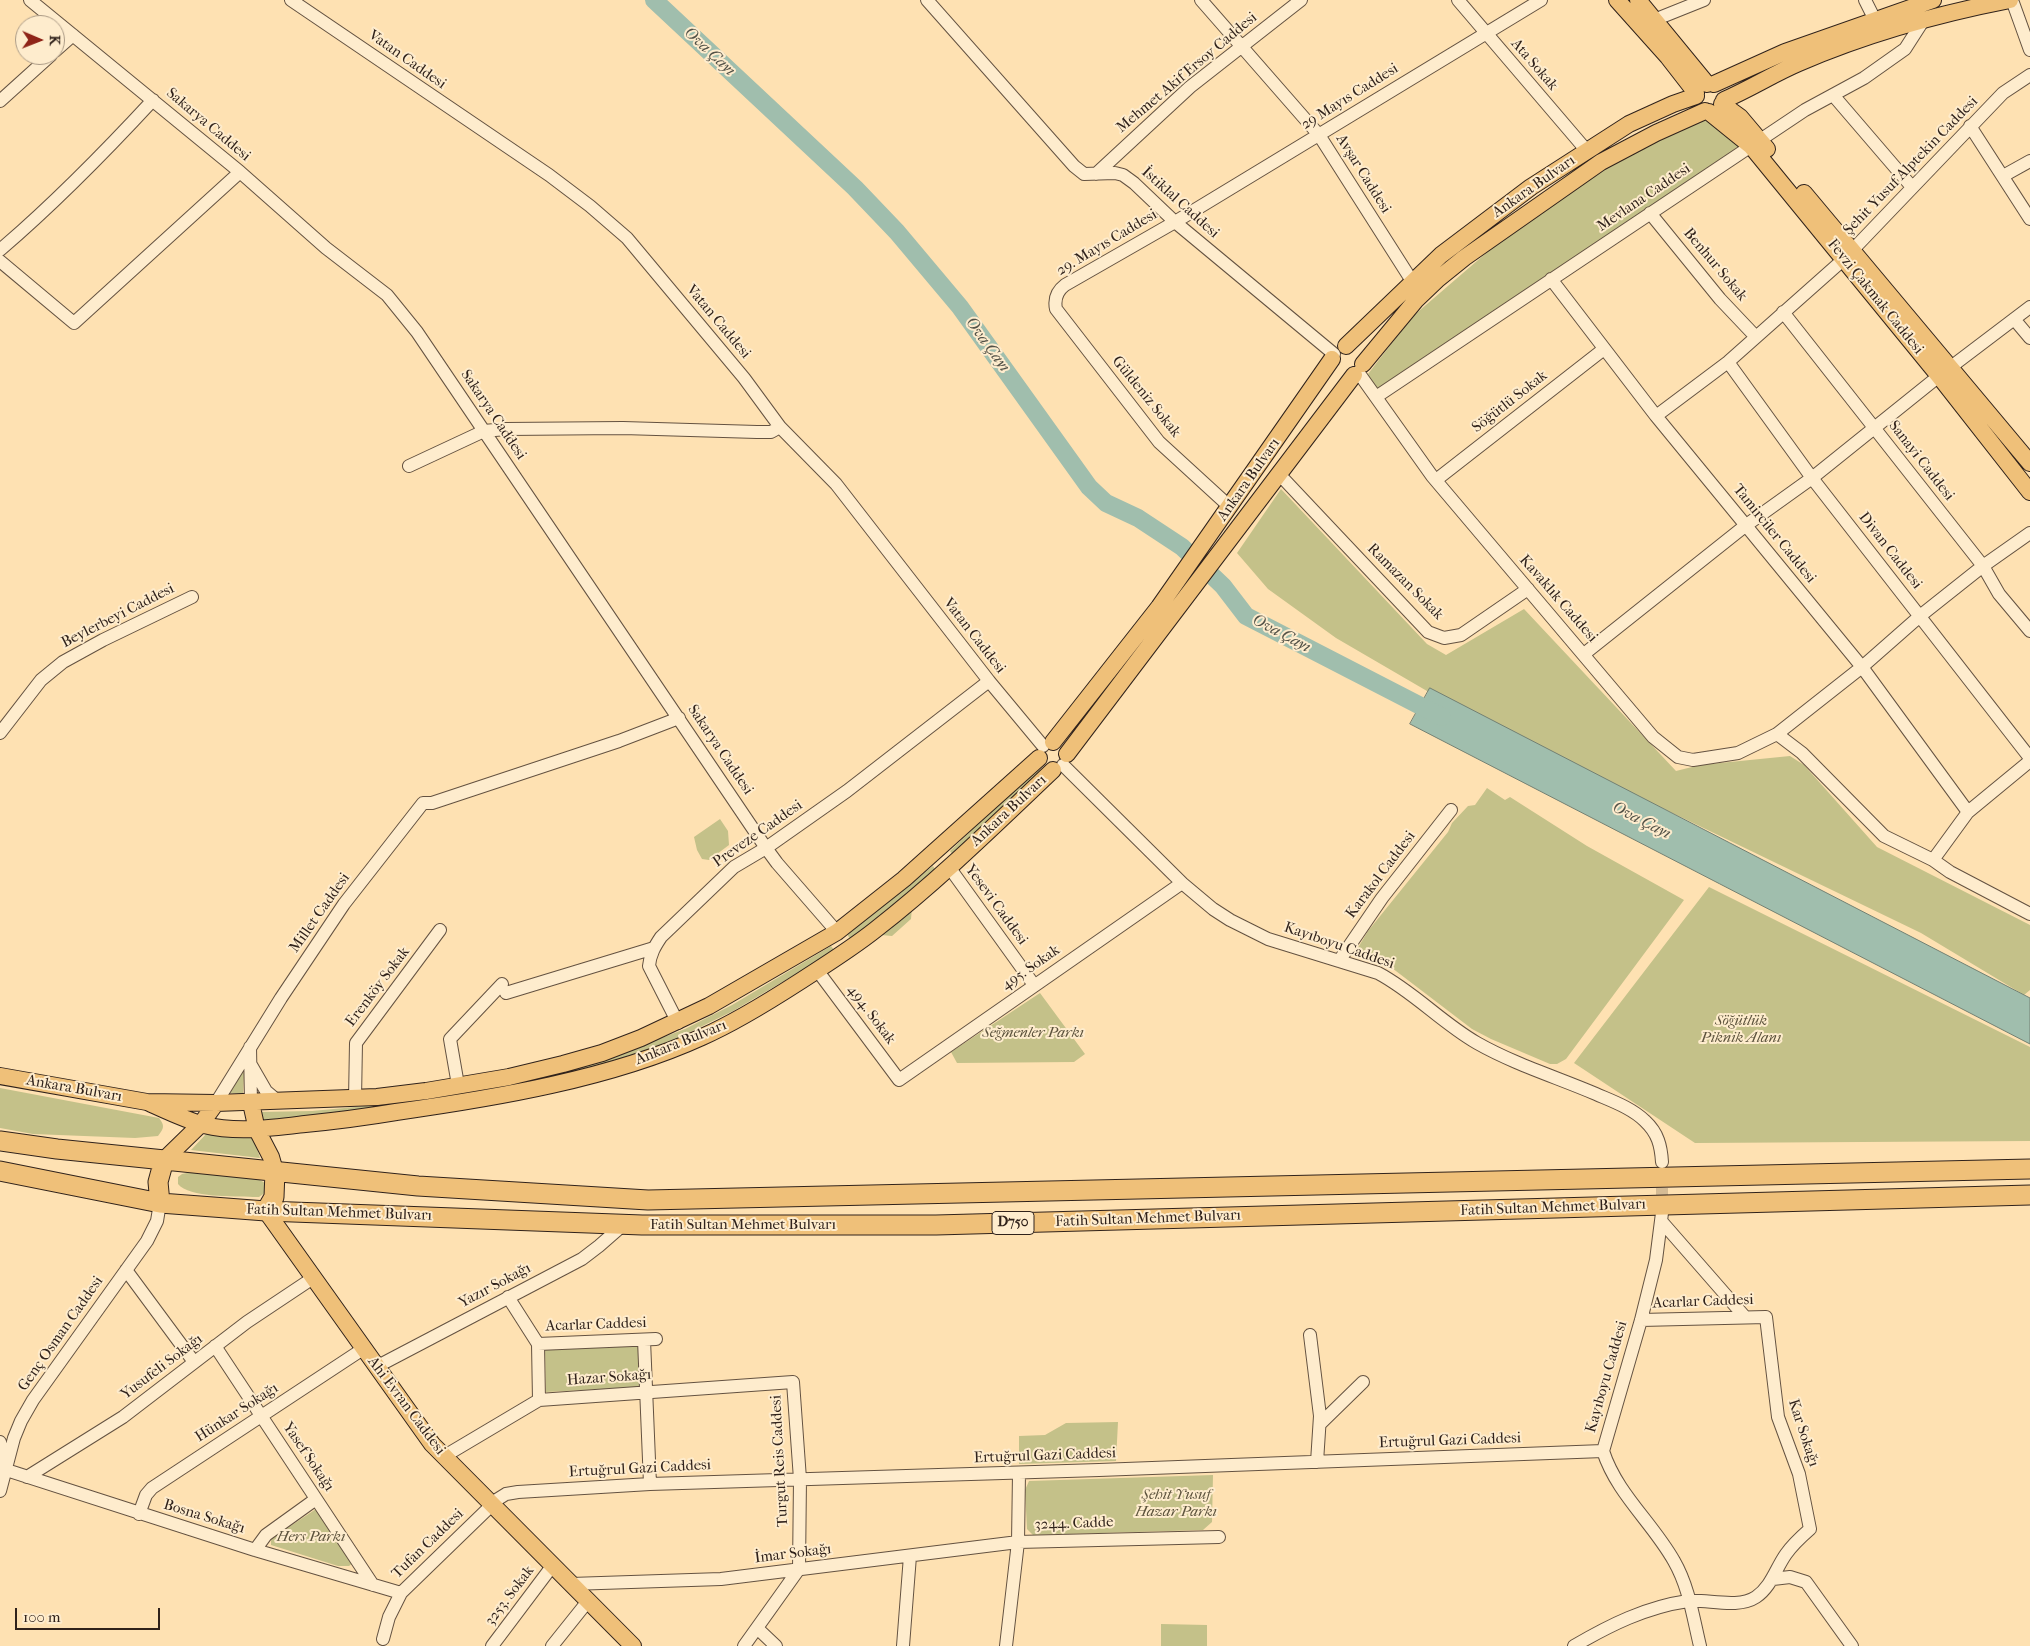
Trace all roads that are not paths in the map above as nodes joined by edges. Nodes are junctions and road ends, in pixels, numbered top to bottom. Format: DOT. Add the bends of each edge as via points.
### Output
graph roads {
  1 [pos="30,0"];
  2 [pos="291,0"];
  3 [pos="927,0"];
  4 [pos="1202,0"];
  5 [pos="1301,0"];
  6 [pos="1458,0"];
  7 [pos="1541,0"];
  8 [pos="1616,0"];
  9 [pos="1638,0"];
  10 [pos="1704,0"];
  11 [pos="1865,0"];
  12 [pos="1933,0"];
  13 [pos="2011,0"];
  14 [pos="1654,20"];
  15 [pos="1875,20"];
  16 [pos="1923,21"];
  17 [pos="1485,33"];
  18 [pos="73,35"];
  19 [pos="65,42"];
  20 [pos="1242,46"];
  21 [pos="2030,50"];
  22 [pos="40,65"];
  23 [pos="2030,75"];
  24 [pos="1703,89"];
  25 [pos="1833,95"];
  26 [pos="153,100"];
  27 [pos="0,101"];
  28 [pos="1715,107"];
  29 [pos="1970,126"];
  30 [pos="1319,135"];
  31 [pos="1755,143"];
  32 [pos="1587,151"];
  33 [pos="2030,161"];
  34 [pos="240,172"];
  35 [pos="1096,174"];
  36 [pos="2003,176"];
  37 [pos="1912,188"];
  38 [pos="1650,213"];
  39 [pos="2030,219"];
  40 [pos="1175,222"];
  41 [pos="0,250"];
  42 [pos="1848,254"];
  43 [pos="0,261"];
  44 [pos="1551,279"];
  45 [pos="1412,281"];
  46 [pos="1057,294"];
  47 [pos="2030,307"];
  48 [pos="1783,312"];
  49 [pos="2014,319"];
  50 [pos="1756,337"];
  51 [pos="2030,338"];
  52 [pos="1604,349"];
  53 [pos="1337,353"];
  54 [pos="1728,362"];
  55 [pos="1358,370"];
  56 [pos="1945,371"];
  57 [pos="1376,397"];
  58 [pos="1656,416"];
  59 [pos="780,427"];
  60 [pos="1874,428"];
  61 [pos="484,431"];
  62 [pos="2030,463"];
  63 [pos="409,466"];
  64 [pos="1278,474"];
  65 [pos="1812,478"];
  66 [pos="1436,480"];
  67 [pos="2030,492"];
  68 [pos="1230,507"];
  69 [pos="1745,526"];
  70 [pos="2030,533"];
  71 [pos="1983,566"];
  72 [pos="1528,589"];
  73 [pos="192,597"];
  74 [pos="1166,612"];
  75 [pos="1920,616"];
  76 [pos="2030,631"];
  77 [pos="1584,654"];
  78 [pos="1862,667"];
  79 [pos="989,681"];
  80 [pos="679,718"];
  81 [pos="0,733"];
  82 [pos="1778,734"];
  83 [pos="1045,749"];
  84 [pos="2030,759"];
  85 [pos="1061,763"];
  86 [pos="1451,810"];
  87 [pos="1968,812"];
  88 [pos="766,848"];
  89 [pos="938,850"];
  90 [pos="1933,860"];
  91 [pos="949,867"];
  92 [pos="1182,883"];
  93 [pos="2030,914"];
  94 [pos="440,930"];
  95 [pos="837,932"];
  96 [pos="654,948"];
  97 [pos="849,949"];
  98 [pos="1340,961"];
  99 [pos="817,970"];
  100 [pos="1034,985"];
  101 [pos="678,1023"];
  102 [pos="250,1047"];
  103 [pos="250,1064"];
  104 [pos="0,1076"];
  105 [pos="899,1080"];
  106 [pos="458,1085"];
  107 [pos="355,1099"];
  108 [pos="147,1102"];
  109 [pos="279,1102"];
  110 [pos="216,1103"];
  111 [pos="251,1103"];
  112 [pos="201,1124"];
  113 [pos="257,1130"];
  114 [pos="0,1141"];
  115 [pos="164,1160"];
  116 [pos="1662,1162"];
  117 [pos="2030,1169"];
  118 [pos="275,1171"];
  119 [pos="0,1172"];
  120 [pos="2030,1195"];
  121 [pos="160,1203"];
  122 [pos="266,1211"];
  123 [pos="623,1225"];
  124 [pos="126,1270"];
  125 [pos="313,1278"];
  126 [pos="508,1297"];
  127 [pos="1745,1317"];
  128 [pos="1766,1317"];
  129 [pos="1641,1320"];
  130 [pos="1310,1335"];
  131 [pos="538,1344"];
  132 [pos="215,1346"];
  133 [pos="363,1349"];
  134 [pos="194,1362"];
  135 [pos="376,1367"];
  136 [pos="792,1382"];
  137 [pos="1363,1382"];
  138 [pos="646,1392"];
  139 [pos="539,1400"];
  140 [pos="262,1417"];
  141 [pos="1320,1424"];
  142 [pos="0,1442"];
  143 [pos="1603,1451"];
  144 [pos="443,1457"];
  145 [pos="1318,1462"];
  146 [pos="3,1469"];
  147 [pos="1019,1473"];
  148 [pos="28,1477"];
  149 [pos="800,1479"];
  150 [pos="650,1484"];
  151 [pos="0,1491"];
  152 [pos="316,1499"];
  153 [pos="492,1505"];
  154 [pos="139,1514"];
  155 [pos="1219,1537"];
  156 [pos="1018,1542"];
  157 [pos="255,1550"];
  158 [pos="910,1556"];
  159 [pos="553,1565"];
  160 [pos="799,1569"];
  161 [pos="1773,1579"];
  162 [pos="571,1584"];
  163 [pos="373,1585"];
  164 [pos="401,1593"];
  165 [pos="588,1601"];
  166 [pos="1689,1601"];
  167 [pos="757,1628"];
  168 [pos="383,1639"];
  169 [pos="492,1646"];
  170 [pos="552,1646"];
  171 [pos="632,1646"];
  172 [pos="744,1646"];
  173 [pos="776,1646"];
  174 [pos="903,1646"];
  175 [pos="1006,1646"];
  176 [pos="1574,1646"];
  177 [pos="1700,1646"];
  178 [pos="1852,1646"];
  1 -- 18 [label="street, Sakarya Caddesi"];
  2 -- 59 [label="street, Vatan Caddesi" via="549,175 627,238 744,378"];
  3 -- 35 [label="street, İstiklal Caddesi" via="1074,166 1084,174"];
  4 -- 20 [label="street, Avşar Caddesi"];
  5 -- 20 [label="street, Mehmet Akif Ersoy Caddesi"];
  6 -- 17 [label="street, Ata Sokak"];
  7 -- 17 [label="street, 29 Mayıs Caddesi"];
  8 -- 24 [label="main road"];
  9 -- 14 [label="main road"];
  10 -- 14 [label="street"];
  11 -- 15 [label="street"];
  12 -- 15 [label="main road, Ankara Bulvarı"];
  13 -- 16 [label="main road, Ankara Bulvarı"];
  13 -- 21 [label="street"];
  14 -- 24 [label="main road"];
  15 -- 24 [label="main road, Ankara Bulvarı" via="1785,52"];
  16 -- 25 [label="street, Mevlana Caddesi" via="1905,49"];
  16 -- 28 [label="main road, Ankara Bulvarı" via="1799,63"];
  17 -- 30 [label="street, 29 Mayıs Caddesi"];
  17 -- 32 [label="street, Ata Sokak"];
  18 -- 19 [label="street"];
  18 -- 26 [label="street, Sakarya Caddesi"];
  20 -- 30 [label="street, Avşar Caddesi"];
  20 -- 35 [label="street, Mehmet Akif Ersoy Caddesi" via="1190,87"];
  22 -- 27 [label="street"];
  23 -- 29 [label="street, Şehit Yusuf Alptekin Caddesi" via="2003,93"];
  24 -- 28 [label="main road" via="1699,107"];
  24 -- 28 [label="main road" via="1722,92"];
  24 -- 32 [label="main road, Ankara Bulvarı" via="1629,124"];
  25 -- 31 [label="street, Mevlana Caddesi"];
  25 -- 37 [label="street"];
  26 -- 34 [label="street, Sakarya Caddesi"];
  26 -- 41 [label="street" via="64,193"];
  28 -- 31 [label="main road, Fevzi Çakmak Caddesi"];
  28 -- 55 [label="main road, Ankara Bulvarı" via="1601,162 1464,258 1416,300"];
  29 -- 36 [label="street"];
  29 -- 37 [label="street, Şehit Yusuf Alptekin Caddesi"];
  30 -- 40 [label="street, 29 Mayıs Caddesi"];
  30 -- 45 [label="street, Avşar Caddesi"];
  31 -- 38 [label="street, Mevlana Caddesi"];
  31 -- 42 [label="main road, Fevzi Çakmak Caddesi"];
  32 -- 45 [label="main road, Ankara Bulvarı" via="1462,238"];
  33 -- 36 [label="street"];
  34 -- 43 [label="street" via="74,323"];
  34 -- 61 [label="street, Sakarya Caddesi" via="326,248 387,295 417,332"];
  35 -- 40 [label="street, İstiklal Caddesi" via="1124,175"];
  36 -- 39 [label="street"];
  37 -- 42 [label="street, Şehit Yusuf Alptekin Caddesi"];
  38 -- 44 [label="street, Mevlana Caddesi"];
  38 -- 50 [label="street, Benhur Sokak" via="1720,299"];
  40 -- 46 [label="street, 29. Mayıs Caddesi" via="1065,286"];
  40 -- 53 [label="street, İstiklal Caddesi"];
  42 -- 48 [label="street, Şehit Yusuf Alptekin Caddesi"];
  42 -- 56 [label="main road, Fevzi Çakmak Caddesi"];
  44 -- 52 [label="street, Tamirciler Caddesi"];
  44 -- 57 [label="street, Mevlana Caddesi"];
  45 -- 53 [label="main road, Ankara Bulvarı"];
  46 -- 68 [label="street, Güldeniz Sokak" via="1056,309 1159,442"];
  47 -- 49 [label="street"];
  48 -- 50 [label="street, Şehit Yusuf Alptekin Caddesi"];
  48 -- 60 [label="street, Sanayi Caddesi"];
  49 -- 51 [label="street"];
  49 -- 56 [label="street"];
  50 -- 54 [label="street, Şehit Yusuf Alptekin Caddesi"];
  52 -- 58 [label="street, Tamirciler Caddesi"];
  52 -- 66 [label="street, Söğütlü Sokak"];
  53 -- 55 [label="main road" via="1335,370 1339,374 1343,376"];
  53 -- 55 [label="main road" via="1355,347 1359,350 1363,359"];
  53 -- 68 [label="main road, Ankara Bulvarı"];
  54 -- 58 [label="street, Şehit Yusuf Alptekin Caddesi"];
  54 -- 65 [label="street, Divan Caddesi"];
  55 -- 57 [label="street, Kavaklık Caddesi"];
  55 -- 64 [label="main road, Ankara Bulvarı"];
  56 -- 60 [label="street"];
  56 -- 62 [label="main road, Fevzi Çakmak Caddesi"];
  56 -- 67 [label="main road, Fevzi Çakmak Caddesi"];
  57 -- 66 [label="street, Kavaklık Caddesi"];
  58 -- 69 [label="street, Tamirciler Caddesi"];
  59 -- 61 [label="street" via="771,432 623,428"];
  59 -- 79 [label="street, Vatan Caddesi" via="836,484"];
  60 -- 65 [label="street"];
  60 -- 71 [label="street, Sanayi Caddesi"];
  61 -- 63 [label="street"];
  61 -- 80 [label="street, Sakarya Caddesi"];
  64 -- 72 [label="street, Ramazan Sokak" via="1428,632 1444,638 1461,635"];
  64 -- 74 [label="main road, Ankara Bulvarı" via="1233,536"];
  65 -- 69 [label="street"];
  65 -- 75 [label="street, Divan Caddesi"];
  66 -- 72 [label="street, Kavaklık Caddesi"];
  68 -- 74 [label="main road, Ankara Bulvarı"];
  69 -- 77 [label="street"];
  69 -- 78 [label="street, Tamirciler Caddesi"];
  70 -- 71 [label="street, Kavaklık Caddesi"];
  71 -- 75 [label="street, Kavaklık Caddesi"];
  71 -- 76 [label="street, Sanayi Caddesi" via="1999,594"];
  72 -- 77 [label="street, Kavaklık Caddesi"];
  73 -- 81 [label="street, Beylerbeyi Caddesi" via="63,662 41,680"];
  74 -- 83 [label="main road, Ankara Bulvarı"];
  74 -- 85 [label="main road, Ankara Bulvarı"];
  75 -- 78 [label="street, Kavaklık Caddesi"];
  75 -- 84 [label="street, Divan Caddesi"];
  77 -- 82 [label="street, Kavaklık Caddesi" via="1653,737 1678,757 1692,760 1738,753"];
  78 -- 82 [label="street, Kavaklık Caddesi"];
  78 -- 87 [label="street, Tamirciler Caddesi"];
  79 -- 83 [label="street, Vatan Caddesi"];
  79 -- 88 [label="street, Preveze Caddesi" via="847,791"];
  80 -- 88 [label="street, Sakarya Caddesi"];
  80 -- 102 [label="street, Millet Caddesi" via="432,803 423,803 344,904"];
  82 -- 90 [label="street" via="1802,753 1884,836"];
  83 -- 85 [label="main road, Ankara Bulvarı" via="1045,768"];
  83 -- 85 [label="main road" via="1061,744"];
  83 -- 89 [label="main road, Ankara Bulvarı"];
  84 -- 87 [label="street"];
  85 -- 91 [label="main road, Ankara Bulvarı"];
  85 -- 92 [label="street, Kayıboyu Caddesi"];
  86 -- 98 [label="street, Karakol Caddesi" via="1382,898"];
  87 -- 90 [label="street"];
  88 -- 95 [label="street, Sakarya Caddesi"];
  88 -- 96 [label="street, Preveze Caddesi" via="721,878 674,923"];
  89 -- 91 [label="main road"];
  89 -- 95 [label="main road, Ankara Bulvarı"];
  90 -- 93 [label="street"];
  91 -- 97 [label="main road, Ankara Bulvarı"];
  91 -- 100 [label="street, Yesevi Caddesi"];
  92 -- 98 [label="street, Kayıboyu Caddesi" via="1213,909 1246,929"];
  92 -- 100 [label="street, 495. Sokak"];
  94 -- 107 [label="street, Erenköy Sokak" via="356,1043"];
  95 -- 97 [label="main road"];
  95 -- 101 [label="main road, Ankara Bulvarı"];
  96 -- 101 [label="street" via="650,966"];
  96 -- 106 [label="street" via="504,988 450,1039"];
  97 -- 99 [label="main road, Ankara Bulvarı"];
  98 -- 116 [label="street, Kayıboyu Caddesi" via="1366,968 1393,981 1477,1043 1635,1114 1646,1121 1659,1140"];
  99 -- 105 [label="street, 494. Sokak"];
  99 -- 113 [label="main road, Ankara Bulvarı" via="720,1029 630,1064 467,1102"];
  100 -- 105 [label="street, 495. Sokak"];
  101 -- 106 [label="main road, Ankara Bulvarı" via="594,1055"];
  102 -- 103 [label="street"];
  102 -- 110 [label="street, Millet Caddesi"];
  103 -- 109 [label="street" via="266,1091"];
  103 -- 111 [label="street"];
  104 -- 108 [label="main road, Ankara Bulvarı"];
  106 -- 107 [label="main road, Ankara Bulvarı"];
  107 -- 109 [label="main road, Ankara Bulvarı"];
  108 -- 110 [label="main road, Ankara Bulvarı"];
  108 -- 112 [label="main road, Ankara Bulvarı"];
  109 -- 111 [label="main road, Ankara Bulvarı"];
  110 -- 111 [label="main road, Ankara Bulvarı"];
  110 -- 112 [label="main road"];
  111 -- 113 [label="main road"];
  112 -- 113 [label="main road, Ankara Bulvarı"];
  112 -- 115 [label="main road"];
  113 -- 118 [label="main road"];
  114 -- 115 [label="highway, Fatih Sultan Mehmet Bulvarı / D750"];
  115 -- 118 [label="highway, Fatih Sultan Mehmet Bulvarı / D750"];
  115 -- 121 [label="highway" via="158,1182"];
  117 -- 118 [label="highway, Fatih Sultan Mehmet Bulvarı / D750" via="648,1200 418,1186"];
  118 -- 122 [label="highway" via="274,1197"];
  119 -- 121 [label="highway, Fatih Sultan Mehmet Bulvarı / D750"];
  120 -- 123 [label="highway, Fatih Sultan Mehmet Bulvarı / D750" via="936,1225"];
  121 -- 122 [label="highway, Fatih Sultan Mehmet Bulvarı / D750"];
  121 -- 124 [label="street, Genç Osman Caddesi" via="152,1231"];
  122 -- 123 [label="highway, Fatih Sultan Mehmet Bulvarı / D750"];
  122 -- 125 [label="main road, Ahi Evran Caddesi"];
  123 -- 126 [label="street, Yazır Sokağı" via="582,1258"];
  124 -- 134 [label="street"];
  124 -- 146 [label="street, Genç Osman Caddesi" via="33,1400"];
  125 -- 132 [label="street, Yusufeli Sokağı"];
  125 -- 133 [label="main road, Ahi Evran Caddesi"];
  126 -- 131 [label="street"];
  126 -- 135 [label="street, Yazır Sokağı"];
  127 -- 128 [label="street, Acarlar Caddesi"];
  127 -- 129 [label="street, Acarlar Caddesi"];
  127 -- 129 [label="street, Kayıboyu Caddesi" via="1662,1217 1656,1260"];
  128 -- 161 [label="street, Kar Sokağı" via="1778,1417 1799,1474 1810,1529 1786,1554"];
  129 -- 143 [label="street, Kayıboyu Caddesi"];
  130 -- 141 [label="street"];
  131 -- 138 [label="street, Acarlar Caddesi" via="650,1340"];
  131 -- 139 [label="street"];
  132 -- 134 [label="street, Yusufeli Sokağı"];
  132 -- 140 [label="street, Yasef Sokağı"];
  133 -- 135 [label="main road, Ahi Evran Caddesi"];
  133 -- 140 [label="street, Hünkar Sokağı"];
  134 -- 148 [label="street, Yusufeli Sokağı" via="123,1417"];
  135 -- 144 [label="main road, Ahi Evran Caddesi"];
  136 -- 138 [label="street, Hazar Sokağı"];
  136 -- 149 [label="street, Turgut Reis Caddesi"];
  137 -- 141 [label="street"];
  138 -- 139 [label="street, Hazar Sokağı"];
  138 -- 150 [label="street"];
  139 -- 144 [label="street, Hazar Sokağı"];
  140 -- 152 [label="street, Yasef Sokağı"];
  140 -- 154 [label="street, Hünkar Sokağı" via="152,1488"];
  141 -- 145 [label="street"];
  142 -- 146 [label="street"];
  143 -- 145 [label="street, Ertuğrul Gazi Caddesi"];
  143 -- 166 [label="street, Kayıboyu Caddesi" via="1616,1482 1674,1561 1685,1583"];
  144 -- 153 [label="main road, Ahi Evran Caddesi"];
  145 -- 147 [label="street, Ertuğrul Gazi Caddesi"];
  146 -- 148 [label="street, Bosna Sokağı"];
  146 -- 151 [label="street, Genç Osman Caddesi"];
  147 -- 149 [label="street, Ertuğrul Gazi Caddesi"];
  147 -- 156 [label="street"];
  148 -- 154 [label="street, Bosna Sokağı"];
  149 -- 150 [label="street, Ertuğrul Gazi Caddesi"];
  149 -- 160 [label="street, Turgut Reis Caddesi"];
  150 -- 153 [label="street, Ertuğrul Gazi Caddesi" via="518,1492 506,1494"];
  152 -- 157 [label="street" via="266,1535"];
  152 -- 163 [label="street, Yasef Sokağı"];
  153 -- 159 [label="main road, Ahi Evran Caddesi"];
  153 -- 164 [label="street, Tufan Caddesi"];
  154 -- 157 [label="street, Bosna Sokağı"];
  155 -- 156 [label="street, 3244. Cadde"];
  156 -- 158 [label="street, İmar Sokağı"];
  156 -- 175 [label="street"];
  157 -- 163 [label="street, Bosna Sokağı"];
  158 -- 160 [label="street, İmar Sokağı"];
  158 -- 174 [label="street"];
  159 -- 162 [label="main road, Ahi Evran Caddesi"];
  159 -- 169 [label="street, 3253. Sokak"];
  160 -- 162 [label="street, İmar Sokağı" via="720,1579"];
  160 -- 167 [label="street"];
  161 -- 166 [label="street" via="1755,1598 1745,1601"];
  161 -- 178 [label="street" via="1790,1577 1806,1582"];
  162 -- 165 [label="main road, Ahi Evran Caddesi"];
  163 -- 164 [label="street, Bosna Sokağı"];
  164 -- 168 [label="street, Tufan Caddesi"];
  165 -- 170 [label="street"];
  165 -- 171 [label="main road, Ahi Evran Caddesi"];
  166 -- 176 [label="street" via="1628,1617"];
  166 -- 177 [label="street, Kayıboyu Caddesi"];
  167 -- 172 [label="street"];
  167 -- 173 [label="street"];
}
